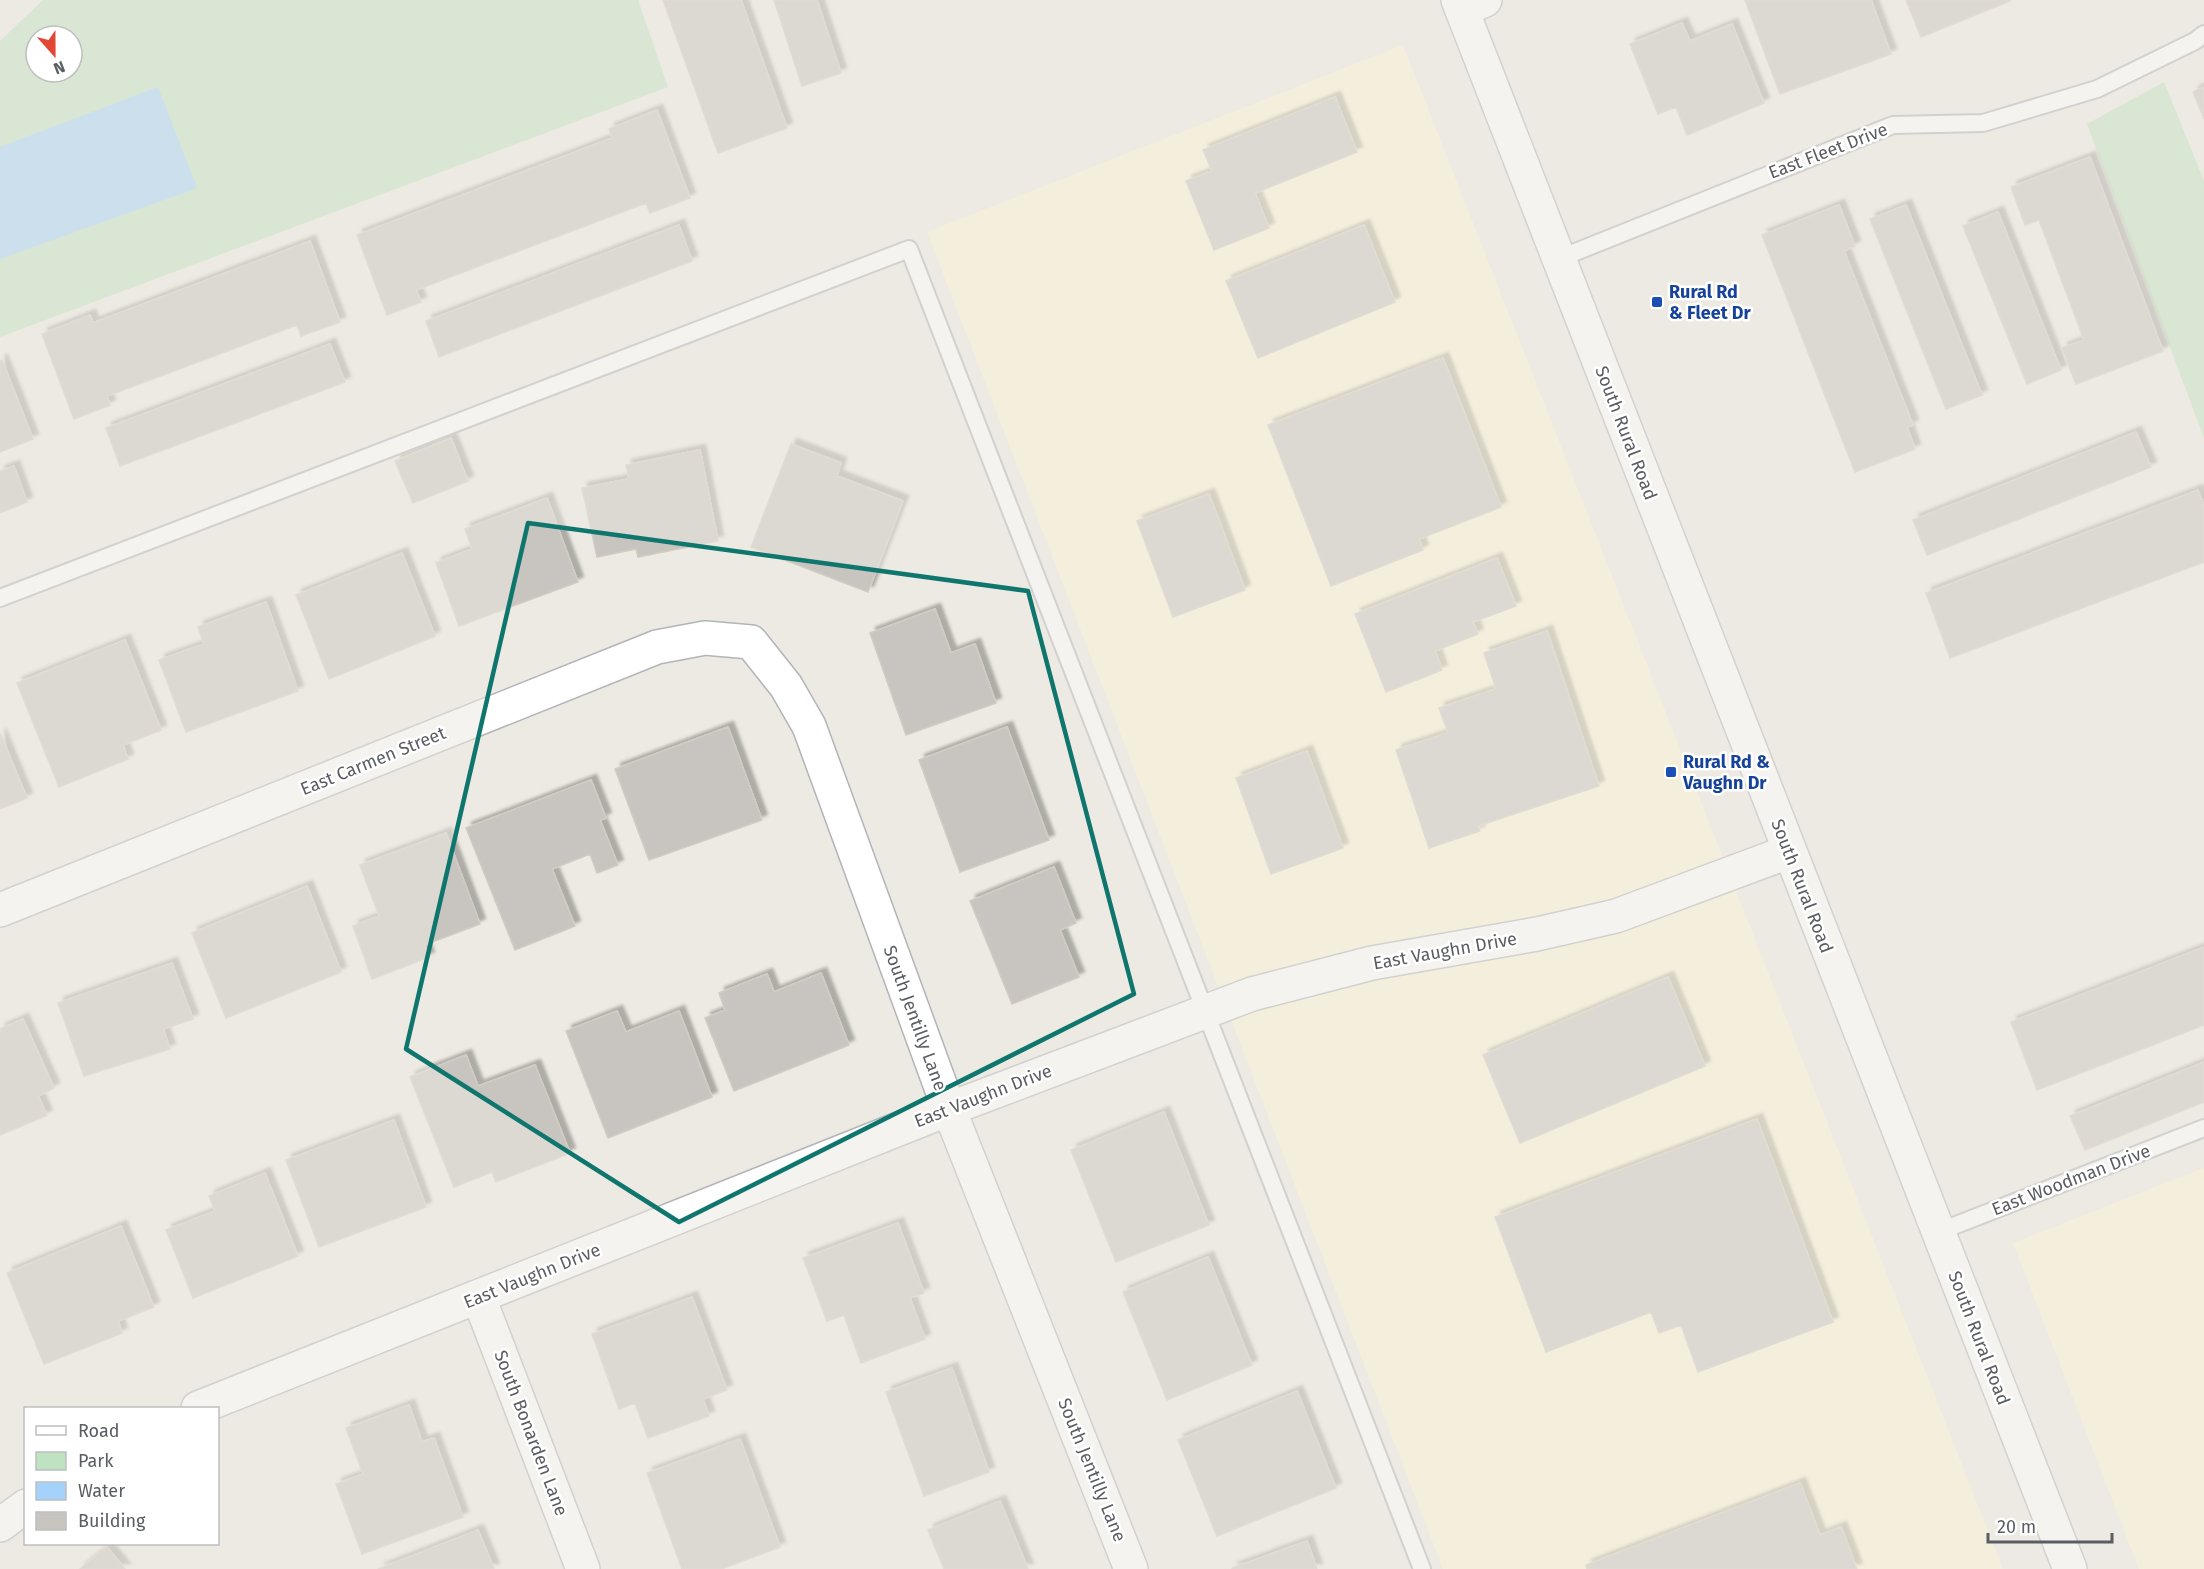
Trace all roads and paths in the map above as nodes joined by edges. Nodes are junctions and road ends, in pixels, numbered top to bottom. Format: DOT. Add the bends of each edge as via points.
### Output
graph roads {
  1 [pos="1468,3"];
  2 [pos="2204,34"];
  3 [pos="1558,259"];
  4 [pos="0,598"];
  5 [pos="751,642"];
  6 [pos="1788,852"];
  7 [pos="0,910"];
  8 [pos="1206,1011"];
  9 [pos="948,1108"];
  10 [pos="2204,1128"];
  11 [pos="1938,1232"];
  12 [pos="479,1298"];
  13 [pos="201,1407"];
  14 [pos="24,1507"];
  15 [pos="0,1525"];
  16 [pos="583,1569"];
  17 [pos="1131,1569"];
  18 [pos="1422,1569"];
  19 [pos="2070,1569"];
  1 -- 3 [label="street, South Rural Road"];
  2 -- 3 [label="lane, East Fleet Drive" via="2097,89 1983,123 1893,125"];
  3 -- 6 [label="street, South Rural Road"];
  4 -- 8 [label="lane" via="909,249"];
  5 -- 7 [label="street, East Carmen Street" via="705,638 657,647"];
  5 -- 9 [label="street, South Jentilly Lane" via="786,686 809,726"];
  6 -- 8 [label="street, East Vaughn Drive" via="1616,916 1372,963 1252,994"];
  6 -- 11 [label="street, South Rural Road"];
  8 -- 9 [label="street, East Vaughn Drive"];
  8 -- 18 [label="lane"];
  9 -- 12 [label="street, East Vaughn Drive"];
  9 -- 17 [label="street, South Jentilly Lane"];
  10 -- 11 [label="lane, East Woodman Drive"];
  11 -- 19 [label="street, South Rural Road"];
  12 -- 13 [label="street, East Vaughn Drive"];
  12 -- 16 [label="street, South Bonarden Lane"];
  14 -- 15 [label="street"];
}
